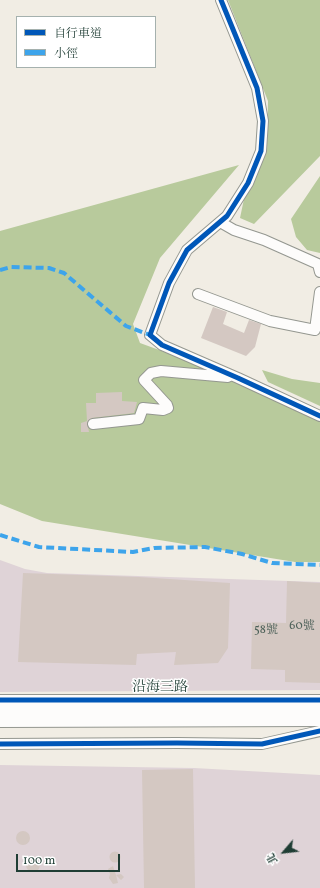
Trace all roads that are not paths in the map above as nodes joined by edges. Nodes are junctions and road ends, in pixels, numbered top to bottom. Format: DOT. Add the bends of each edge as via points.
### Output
graph roads {
  1 [pos="221,0"];
  2 [pos="220,222"];
  3 [pos="320,272"];
  4 [pos="320,292"];
  5 [pos="198,294"];
  6 [pos="238,378"];
  7 [pos="320,416"];
  8 [pos="93,424"];
  9 [pos="0,700"];
  10 [pos="320,700"];
  11 [pos="0,710"];
  12 [pos="320,710"];
  13 [pos="0,721"];
  14 [pos="320,721"];
  15 [pos="320,731"];
  16 [pos="0,744"];
  17 [pos="33,744"];
  1 -- 2 [label="street" via="257,88 264,121 261,151 248,183 227,216"];
  2 -- 3 [label="street" via="318,264"];
  2 -- 6 [label="street" via="186,250 169,283 150,335 162,345"];
  4 -- 5 [label="street" via="315,330 270,321"];
  6 -- 7 [label="street"];
  6 -- 8 [label="street" via="151,373 144,380 168,408 143,408 139,419"];
  9 -- 10 [label="street, 沿海三路"];
  11 -- 12 [label="main road, 沿海三路"];
  13 -- 14 [label="main road"];
  14 -- 17 [label="street" via="304,729 257,740 43,739"];
  15 -- 17 [label="street" via="262,744"];
  16 -- 17 [label="street"];
}
